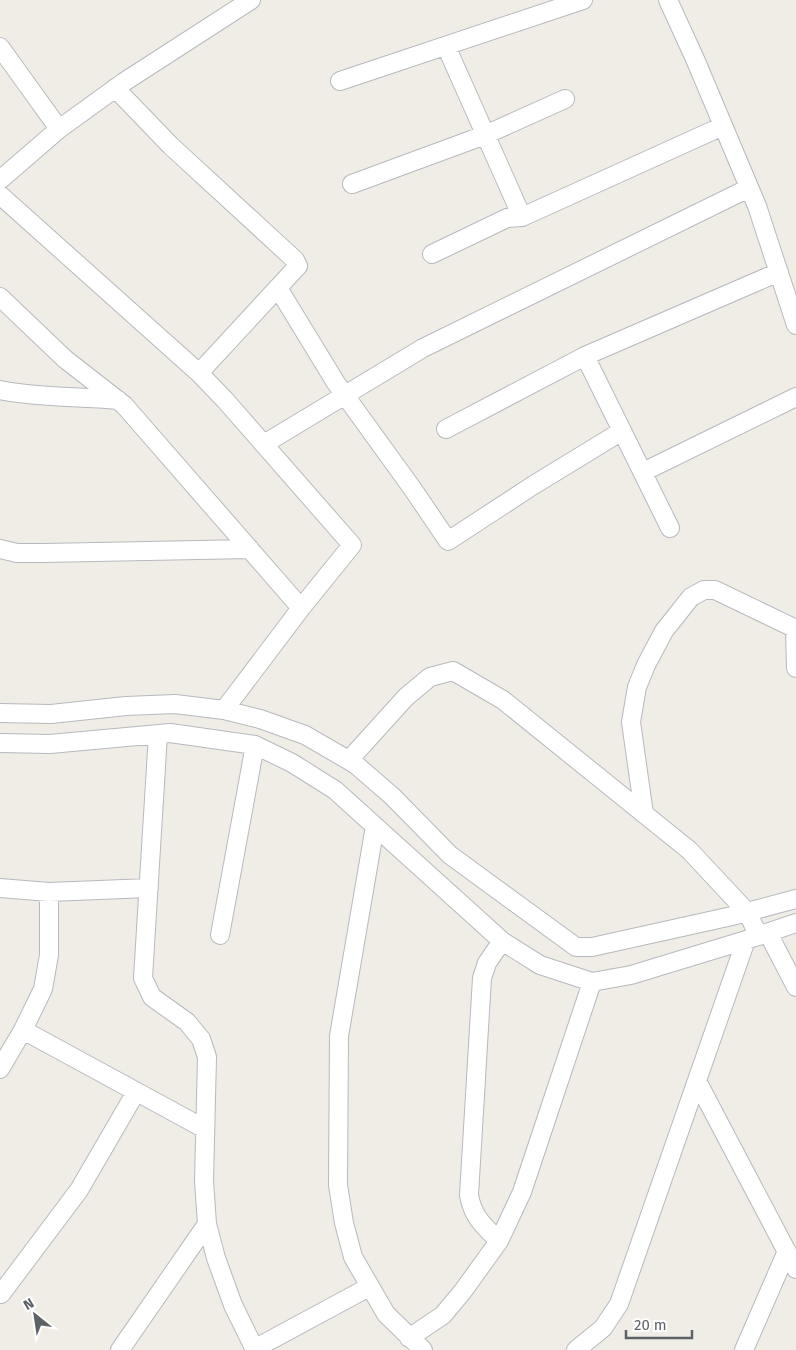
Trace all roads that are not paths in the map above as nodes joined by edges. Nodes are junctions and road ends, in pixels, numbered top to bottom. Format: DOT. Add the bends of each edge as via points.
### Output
graph roads {
  1 [pos="251,0"];
  2 [pos="583,0"];
  3 [pos="668,0"];
  4 [pos="446,46"];
  5 [pos="0,47"];
  6 [pos="340,81"];
  7 [pos="114,88"];
  8 [pos="565,99"];
  9 [pos="723,126"];
  10 [pos="59,129"];
  11 [pos="485,135"];
  12 [pos="0,180"];
  13 [pos="352,184"];
  14 [pos="750,188"];
  15 [pos="0,195"];
  16 [pos="522,217"];
  17 [pos="432,254"];
  18 [pos="779,272"];
  19 [pos="278,288"];
  20 [pos="0,297"];
  21 [pos="796,325"];
  22 [pos="586,356"];
  23 [pos="199,373"];
  24 [pos="0,390"];
  25 [pos="344,394"];
  26 [pos="796,397"];
  27 [pos="118,400"];
  28 [pos="446,429"];
  29 [pos="622,431"];
  30 [pos="264,444"];
  31 [pos="643,472"];
  32 [pos="670,528"];
  33 [pos="0,549"];
  34 [pos="250,549"];
  35 [pos="301,608"];
  36 [pos="795,629"];
  37 [pos="796,668"];
  38 [pos="224,710"];
  39 [pos="0,713"];
  40 [pos="158,734"];
  41 [pos="0,743"];
  42 [pos="255,746"];
  43 [pos="349,760"];
  44 [pos="644,814"];
  45 [pos="375,826"];
  46 [pos="0,888"];
  47 [pos="149,888"];
  48 [pos="50,892"];
  49 [pos="796,899"];
  50 [pos="747,912"];
  51 [pos="796,923"];
  52 [pos="220,935"];
  53 [pos="758,936"];
  54 [pos="502,941"];
  55 [pos="592,982"];
  56 [pos="796,986"];
  57 [pos="23,1030"];
  58 [pos="0,1069"];
  59 [pos="697,1081"];
  60 [pos="136,1092"];
  61 [pos="205,1130"];
  62 [pos="207,1224"];
  63 [pos="499,1241"];
  64 [pos="786,1251"];
  65 [pos="796,1269"];
  66 [pos="369,1287"];
  67 [pos="1,1294"];
  68 [pos="409,1338"];
  69 [pos="255,1349"];
  70 [pos="120,1350"];
  71 [pos="422,1350"];
  72 [pos="576,1350"];
  73 [pos="744,1350"];
  1 -- 7 [label="street"];
  2 -- 4 [label="street"];
  3 -- 9 [label="street"];
  4 -- 6 [label="street"];
  4 -- 11 [label="street"];
  5 -- 10 [label="street"];
  7 -- 10 [label="street"];
  7 -- 19 [label="street" via="171,146 295,260 298,266"];
  8 -- 11 [label="street"];
  9 -- 14 [label="street"];
  9 -- 16 [label="street"];
  10 -- 12 [label="street"];
  11 -- 13 [label="street"];
  11 -- 16 [label="street"];
  14 -- 18 [label="street"];
  14 -- 25 [label="street" via="423,348"];
  15 -- 23 [label="street"];
  16 -- 17 [label="street" via="507,218"];
  18 -- 21 [label="street"];
  18 -- 22 [label="street"];
  19 -- 23 [label="street"];
  19 -- 25 [label="street"];
  20 -- 27 [label="street" via="65,359"];
  22 -- 28 [label="street"];
  22 -- 29 [label="street"];
  23 -- 30 [label="street"];
  24 -- 27 [label="street" via="25,395"];
  25 -- 29 [label="street" via="448,541"];
  25 -- 30 [label="street"];
  26 -- 31 [label="street"];
  27 -- 34 [label="street"];
  29 -- 31 [label="street"];
  30 -- 35 [label="street" via="352,545"];
  31 -- 32 [label="street"];
  33 -- 34 [label="street" via="17,553"];
  34 -- 35 [label="street"];
  35 -- 38 [label="street"];
  36 -- 37 [label="street"];
  36 -- 44 [label="street" via="715,590 704,590 691,597 664,631 637,687 631,722"];
  38 -- 39 [label="street" via="175,704 51,714"];
  38 -- 43 [label="street" via="306,735"];
  40 -- 41 [label="street" via="50,744"];
  40 -- 42 [label="street"];
  40 -- 47 [label="street"];
  42 -- 45 [label="street" via="292,763 335,790"];
  42 -- 52 [label="street"];
  43 -- 44 [label="street" via="406,696 430,677 453,671 503,700"];
  43 -- 50 [label="street" via="392,796 450,855 576,947 592,947"];
  44 -- 50 [label="street" via="689,850"];
  45 -- 54 [label="street"];
  45 -- 66 [label="street" via="339,1036 338,1184 353,1257"];
  46 -- 48 [label="street"];
  47 -- 48 [label="street"];
  47 -- 61 [label="street" via="143,978 152,997 187,1022 201,1039 207,1058"];
  48 -- 57 [label="street" via="49,954 43,989"];
  49 -- 50 [label="street"];
  50 -- 53 [label="street"];
  51 -- 53 [label="street"];
  53 -- 55 [label="street" via="631,975"];
  53 -- 56 [label="street"];
  53 -- 59 [label="street"];
  54 -- 55 [label="street" via="540,965"];
  54 -- 63 [label="street" via="487,963 482,978 469,1195 479,1221"];
  55 -- 63 [label="street" via="522,1192"];
  57 -- 58 [label="street"];
  57 -- 60 [label="street"];
  59 -- 64 [label="street"];
  59 -- 72 [label="street" via="619,1304 602,1328"];
  60 -- 61 [label="street"];
  60 -- 67 [label="street" via="79,1190"];
  61 -- 62 [label="street"];
  62 -- 69 [label="street" via="230,1297"];
  62 -- 70 [label="street"];
  63 -- 68 [label="street" via="443,1315"];
  64 -- 65 [label="street"];
  64 -- 73 [label="street"];
  66 -- 68 [label="street" via="386,1314"];
  66 -- 69 [label="street"];
  68 -- 71 [label="street"];
}
